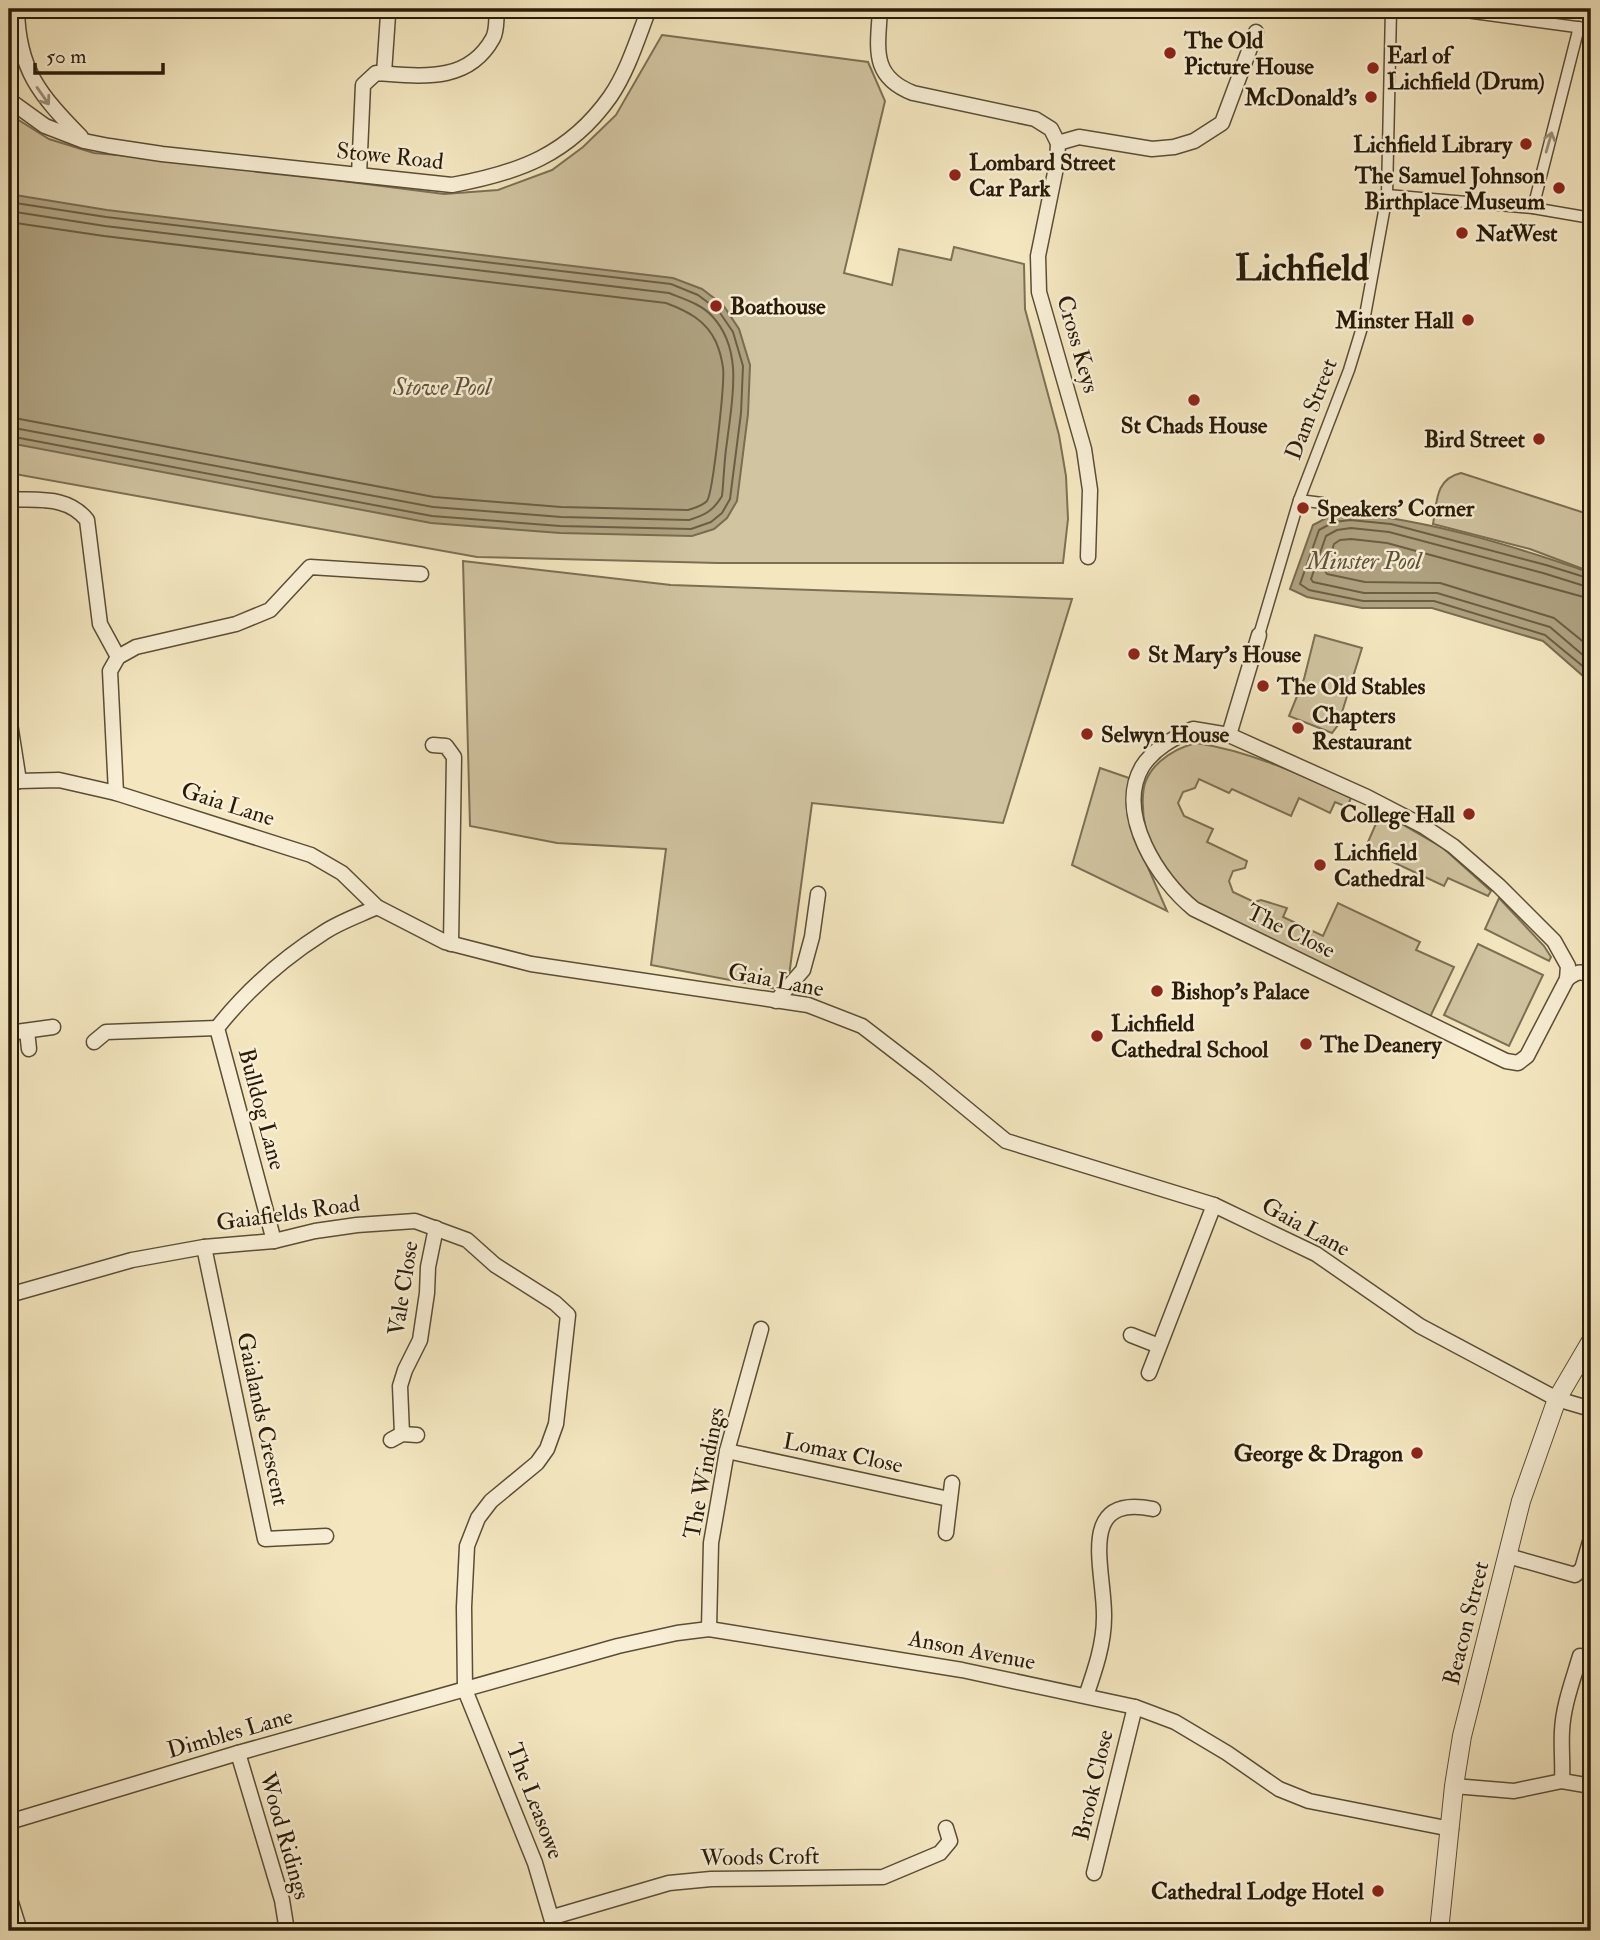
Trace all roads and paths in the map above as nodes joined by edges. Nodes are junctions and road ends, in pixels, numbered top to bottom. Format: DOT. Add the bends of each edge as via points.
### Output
graph roads {
  1 [pos="17,9"];
  2 [pos="649,9"];
  3 [pos="880,9"];
  4 [pos="1391,9"];
  5 [pos="1444,9"];
  6 [pos="497,11"];
  7 [pos="388,15"];
  8 [pos="1579,27"];
  9 [pos="1591,29"];
  10 [pos="1256,32"];
  11 [pos="384,73"];
  12 [pos="9,100"];
  13 [pos="84,141"];
  14 [pos="1058,143"];
  15 [pos="359,175"];
  16 [pos="1387,195"];
  17 [pos="1533,208"];
  18 [pos="1591,218"];
  19 [pos="9,499"];
  20 [pos="1298,500"];
  21 [pos="1322,503"];
  22 [pos="1088,557"];
  23 [pos="421,574"];
  24 [pos="1259,635"];
  25 [pos="118,657"];
  26 [pos="9,717"];
  27 [pos="1229,735"];
  28 [pos="433,745"];
  29 [pos="14,782"];
  30 [pos="116,793"];
  31 [pos="818,894"];
  32 [pos="377,907"];
  33 [pos="450,943"];
  34 [pos="1591,976"];
  35 [pos="1567,979"];
  36 [pos="776,1001"];
  37 [pos="53,1027"];
  38 [pos="217,1028"];
  39 [pos="27,1031"];
  40 [pos="9,1033"];
  41 [pos="94,1042"];
  42 [pos="29,1049"];
  43 [pos="1214,1205"];
  44 [pos="436,1228"];
  45 [pos="274,1241"];
  46 [pos="204,1247"];
  47 [pos="9,1295"];
  48 [pos="761,1329"];
  49 [pos="1131,1335"];
  50 [pos="1591,1341"];
  51 [pos="1159,1346"];
  52 [pos="1149,1373"];
  53 [pos="1557,1399"];
  54 [pos="1591,1409"];
  55 [pos="417,1435"];
  56 [pos="727,1451"];
  57 [pos="952,1483"];
  58 [pos="949,1499"];
  59 [pos="1153,1509"];
  60 [pos="946,1533"];
  61 [pos="326,1536"];
  62 [pos="1591,1538"];
  63 [pos="1508,1556"];
  64 [pos="709,1629"];
  65 [pos="1580,1656"];
  66 [pos="465,1690"];
  67 [pos="1086,1696"];
  68 [pos="1135,1707"];
  69 [pos="238,1753"];
  70 [pos="1562,1781"];
  71 [pos="1454,1786"];
  72 [pos="1591,1786"];
  73 [pos="9,1822"];
  74 [pos="946,1828"];
  75 [pos="1451,1829"];
  76 [pos="1094,1874"];
  77 [pos="9,1896"];
  78 [pos="554,1924"];
  79 [pos="20,1931"];
  80 [pos="286,1931"];
  81 [pos="1439,1931"];
  1 -- 13 [label="street, one-way" via="20,46 31,78"];
  2 -- 15 [label="street, Stowe Road" via="611,95 570,141 546,155 495,177 452,185"];
  3 -- 14 [label="street" via="882,71 897,87 1035,119 1051,129"];
  4 -- 16 [label="street, Dam Street"];
  5 -- 8 [label="street"];
  6 -- 11 [label="street" via="495,36 477,58 461,67 427,76"];
  7 -- 11 [label="street"];
  8 -- 9 [label="street"];
  17 -- 8 [label="street, one-way"];
  10 -- 14 [label="street" via="1222,123 1211,131 1179,145 1152,149 1079,137"];
  11 -- 15 [label="street" via="376,73 363,85"];
  12 -- 13 [label="street, Stowe Road" via="45,126"];
  13 -- 15 [label="street, Stowe Road"];
  14 -- 22 [label="street, Cross Keys" via="1038,256 1039,292 1084,449 1090,490"];
  16 -- 17 [label="street"];
  16 -- 20 [label="street, Dam Street" via="1364,321"];
  17 -- 18 [label="street"];
  19 -- 25 [label="street" via="59,501 77,508 86,520 100,624"];
  20 -- 21 [label="street"];
  20 -- 24 [label="street, Dam Street"];
  23 -- 25 [label="street" via="310,567 270,610 236,624 136,647"];
  24 -- 27 [label="street"];
  25 -- 30 [label="street" via="110,671"];
  26 -- 29 [label="street"];
  27 -- 35 [label="street, The Close" via="1367,797 1453,846 1555,941 1568,966"];
  27 -- 35 [label="street, The Close" via="1194,729 1166,742 1142,768 1136,790 1135,816 1146,847 1176,894 1195,909 1518,1063 1527,1056"];
  28 -- 33 [label="street" via="446,746 454,757"];
  29 -- 30 [label="street, Gaia Lane" via="58,780"];
  30 -- 32 [label="street, Gaia Lane" via="311,855 342,873"];
  31 -- 36 [label="street" via="803,970"];
  32 -- 33 [label="street, Gaia Lane"];
  32 -- 38 [label="street, Bulldog Lane" via="325,932 274,968"];
  33 -- 36 [label="street, Gaia Lane" via="531,964"];
  34 -- 35 [label="street" via="1575,972"];
  36 -- 43 [label="street, Gaia Lane" via="808,1005 862,1027 1006,1141"];
  37 -- 39 [label="street"];
  38 -- 41 [label="street, Bulldog Lane" via="103,1028"];
  38 -- 45 [label="street, Bulldog Lane"];
  39 -- 40 [label="street"];
  39 -- 42 [label="street"];
  43 -- 51 [label="street"];
  43 -- 53 [label="street, Gaia Lane" via="1316,1254 1420,1326"];
  44 -- 45 [label="street, Gaiafields Road" via="415,1221 358,1225"];
  44 -- 55 [label="street, Vale Close" via="420,1340 400,1386 397,1437"];
  44 -- 66 [label="street, Gaiafields Road" via="467,1240 568,1315 556,1424 547,1449 491,1502 478,1518 467,1546"];
  45 -- 46 [label="street, Gaiafields Road"];
  46 -- 47 [label="street, Gaiafields Road" via="132,1260"];
  46 -- 61 [label="street, Gaialands Crescent" via="265,1539"];
  48 -- 56 [label="street, The Windings"];
  49 -- 51 [label="street"];
  50 -- 53 [label="street, Beacon Street"];
  51 -- 52 [label="street"];
  53 -- 54 [label="street, Gaia Lane"];
  53 -- 63 [label="street, Beacon Street" via="1521,1501"];
  56 -- 58 [label="street, Lomax Close"];
  56 -- 64 [label="street, The Windings" via="711,1543"];
  57 -- 58 [label="street"];
  58 -- 60 [label="street"];
  59 -- 67 [label="street" via="1133,1505 1118,1508 1106,1518 1098,1557 1104,1620"];
  62 -- 63 [label="street" via="1582,1569 1575,1575"];
  63 -- 71 [label="street, Beacon Street" via="1462,1736"];
  64 -- 66 [label="street, Anson Avenue" via="618,1646"];
  64 -- 67 [label="street, Anson Avenue" via="962,1670"];
  65 -- 70 [label="street" via="1562,1731"];
  66 -- 69 [label="street, Dimbles Lane"];
  66 -- 78 [label="street, The Leasowe" via="510,1796"];
  67 -- 68 [label="street, Anson Avenue"];
  68 -- 75 [label="street, Anson Avenue" via="1174,1722 1279,1788 1309,1801"];
  68 -- 76 [label="street, Brook Close"];
  69 -- 73 [label="street, Dimbles Lane"];
  69 -- 80 [label="street, Wood Ridings" via="282,1900"];
  70 -- 71 [label="street" via="1514,1791"];
  70 -- 72 [label="street"];
  71 -- 75 [label="street, Beacon Street"];
  74 -- 78 [label="street, Woods Croft" via="950,1841 940,1853 883,1877 669,1883"];
  75 -- 81 [label="street, Beacon Street"];
  77 -- 79 [label="street"];
}
